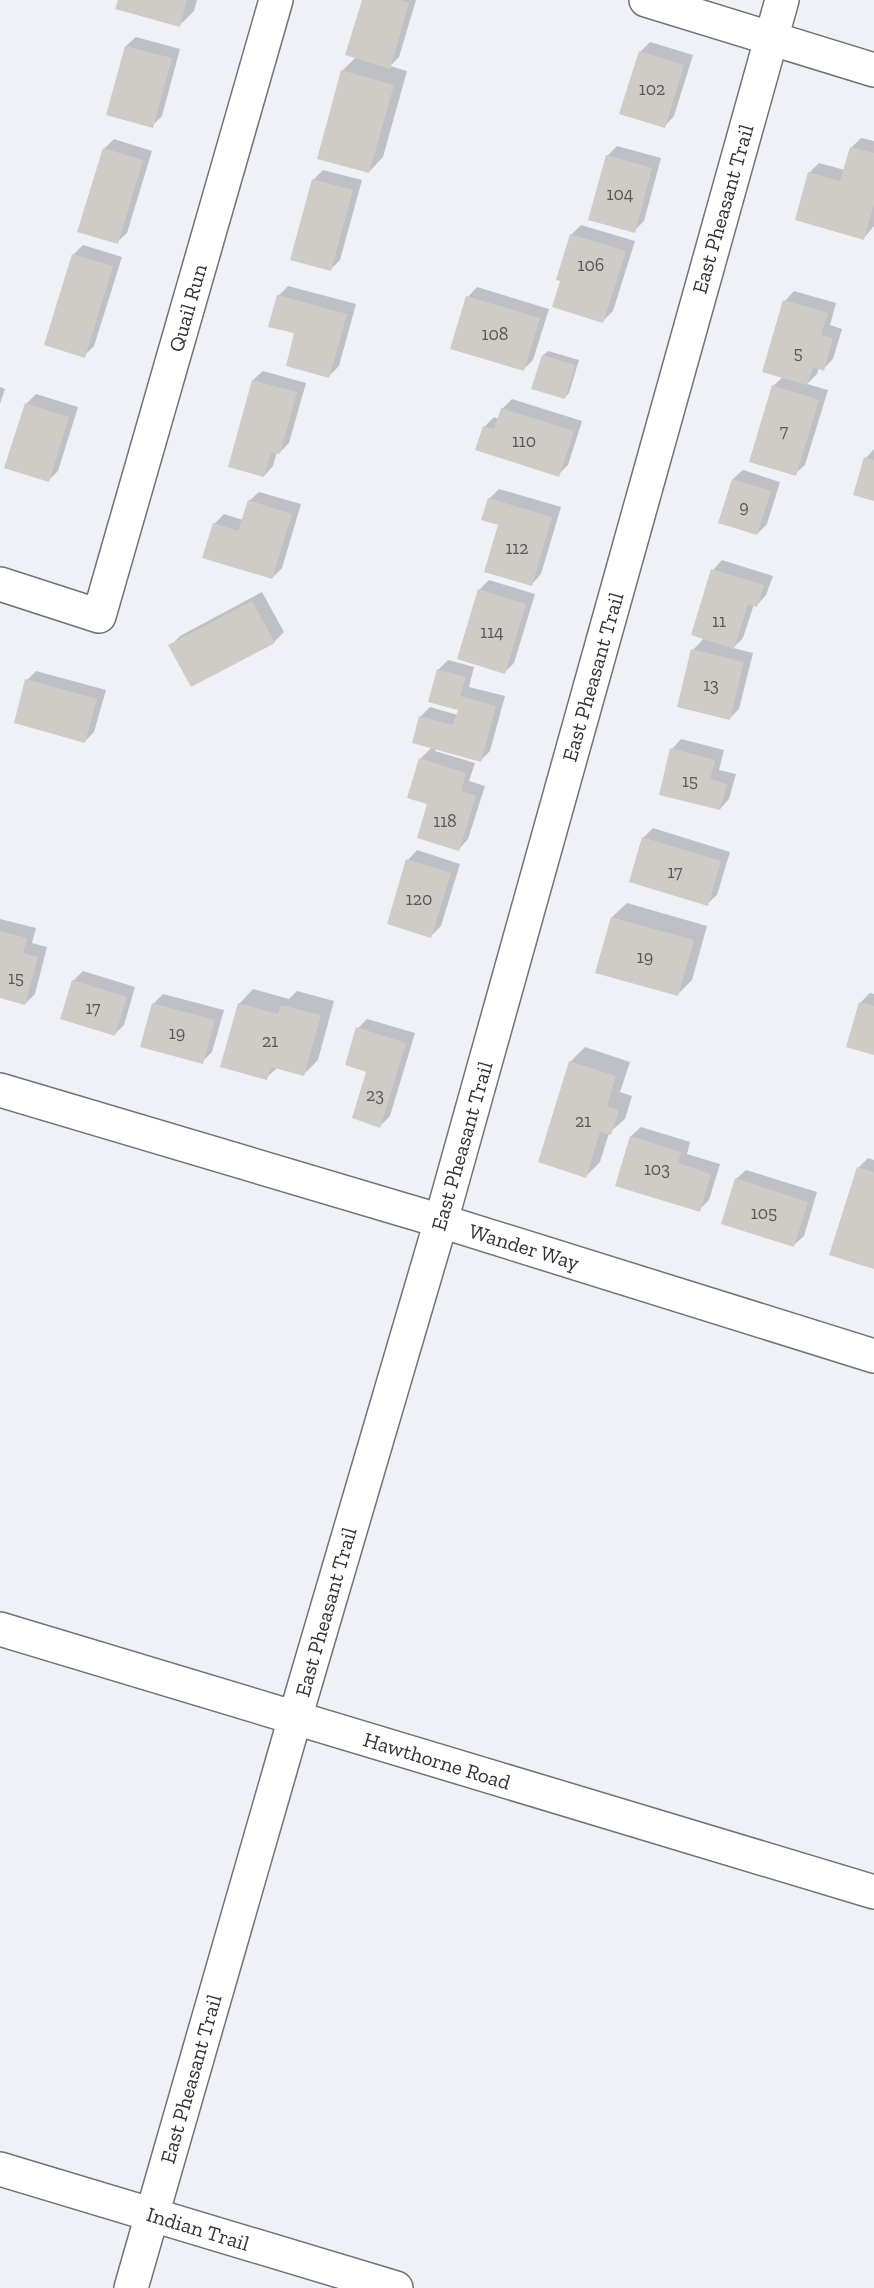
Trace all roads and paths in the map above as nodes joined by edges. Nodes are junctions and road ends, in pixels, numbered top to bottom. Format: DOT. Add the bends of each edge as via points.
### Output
graph roads {
  1 [pos="276,0"];
  2 [pos="646,0"];
  3 [pos="782,0"];
  4 [pos="770,39"];
  5 [pos="874,70"];
  6 [pos="0,584"];
  7 [pos="0,1090"];
  8 [pos="441,1221"];
  9 [pos="874,1356"];
  10 [pos="0,1629"];
  11 [pos="295,1718"];
  12 [pos="874,1892"];
  13 [pos="0,2169"];
  14 [pos="152,2215"];
  15 [pos="131,2288"];
  16 [pos="396,2288"];
  1 -- 6 [label="street, Quail Run" via="99,616"];
  2 -- 4 [label="street"];
  3 -- 4 [label="street, East Pheasant Trail"];
  4 -- 5 [label="street"];
  4 -- 8 [label="street, East Pheasant Trail"];
  7 -- 8 [label="street, Wander Way"];
  8 -- 9 [label="street, Wander Way"];
  8 -- 11 [label="street, East Pheasant Trail"];
  10 -- 11 [label="street, Hawthorne Road"];
  11 -- 12 [label="street, Hawthorne Road"];
  11 -- 14 [label="street, East Pheasant Trail"];
  13 -- 14 [label="street, Indian Trail"];
  14 -- 15 [label="street, East Pheasant Trail"];
  14 -- 16 [label="street, Indian Trail"];
}
